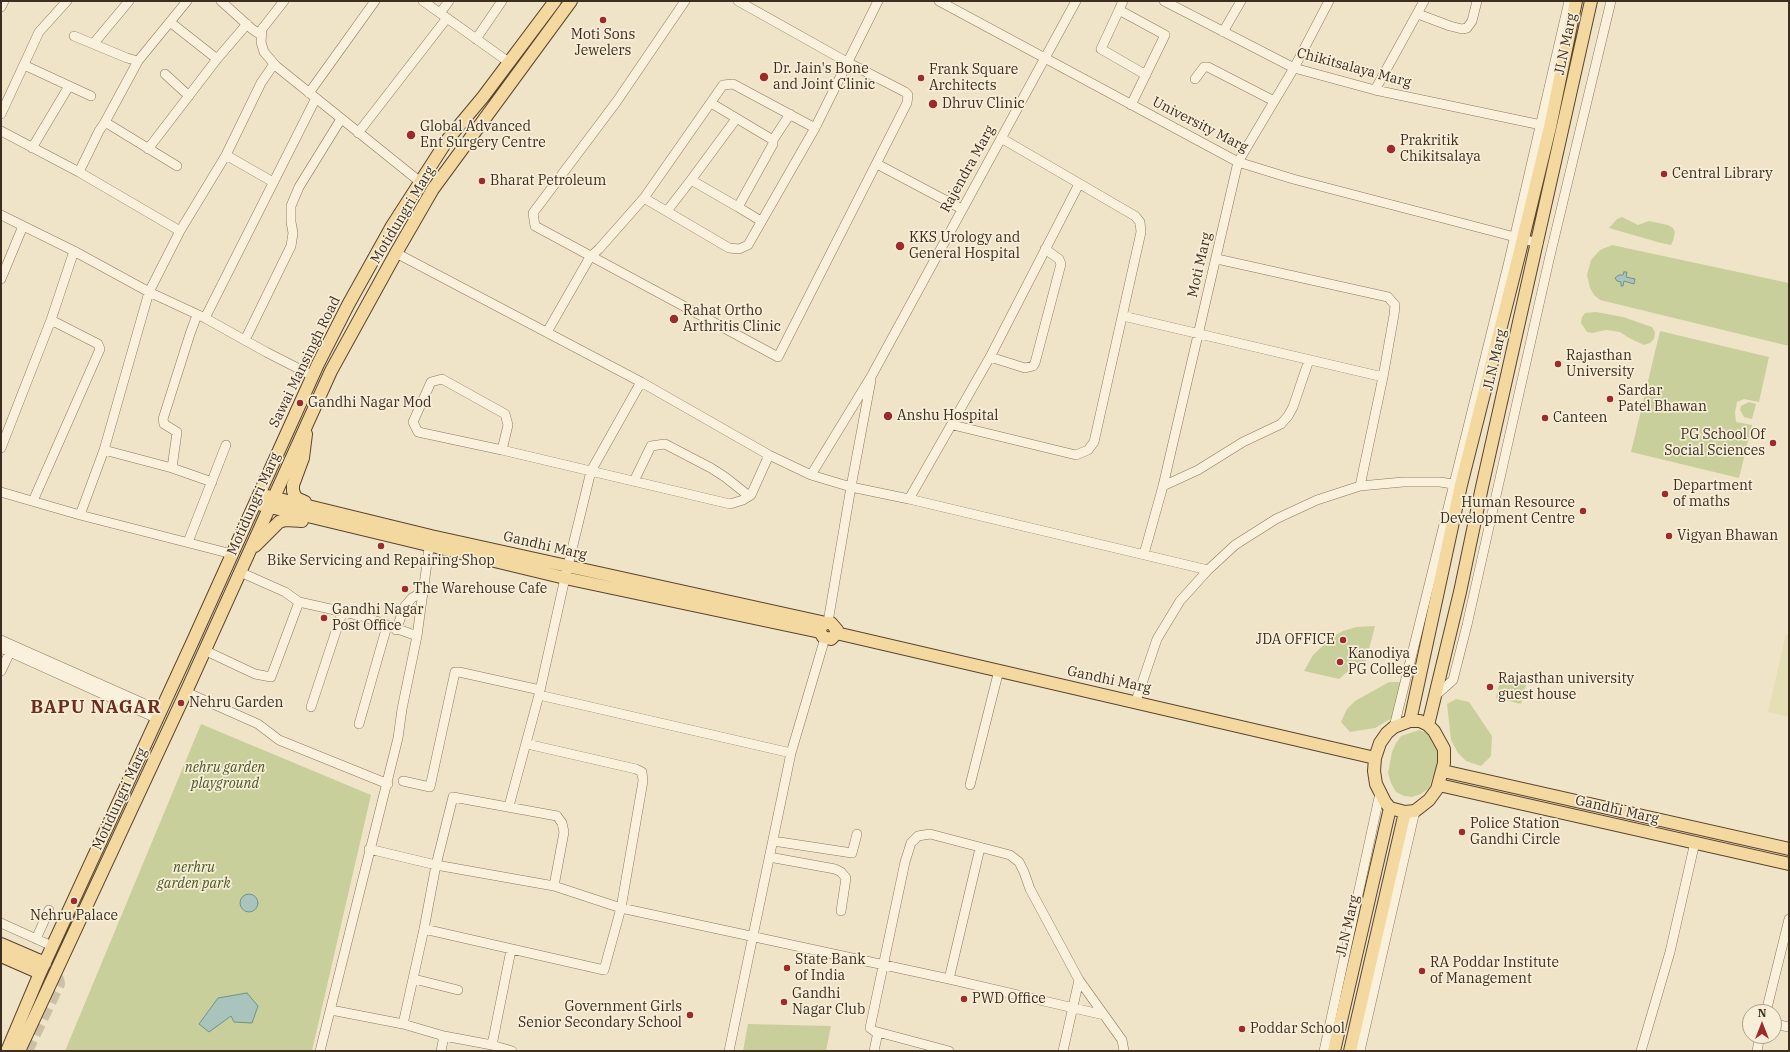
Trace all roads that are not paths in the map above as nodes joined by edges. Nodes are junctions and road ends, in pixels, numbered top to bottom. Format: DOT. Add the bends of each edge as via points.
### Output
graph roads {
  1 [pos="4,1"];
  2 [pos="67,1"];
  3 [pos="130,1"];
  4 [pos="187,1"];
  5 [pos="221,1"];
  6 [pos="284,1"];
  7 [pos="375,1"];
  8 [pos="423,1"];
  9 [pos="448,1"];
  10 [pos="502,1"];
  11 [pos="555,1"];
  12 [pos="572,1"];
  13 [pos="738,1"];
  14 [pos="878,1"];
  15 [pos="939,1"];
  16 [pos="1076,1"];
  17 [pos="1123,1"];
  18 [pos="1165,1"];
  19 [pos="1241,1"];
  20 [pos="1329,1"];
  21 [pos="1424,1"];
  22 [pos="1477,1"];
  23 [pos="1570,1"];
  24 [pos="1576,1"];
  25 [pos="1591,1"];
  26 [pos="1611,1"];
  27 [pos="683,2"];
  28 [pos="1,7"];
  29 [pos="1119,10"];
  30 [pos="1418,14"];
  31 [pos="444,16"];
  32 [pos="170,22"];
  33 [pos="247,24"];
  34 [pos="1223,32"];
  35 [pos="261,35"];
  36 [pos="74,36"];
  37 [pos="476,39"];
  38 [pos="94,43"];
  39 [pos="1045,58"];
  40 [pos="217,59"];
  41 [pos="138,61"];
  42 [pos="846,62"];
  43 [pos="510,63"];
  44 [pos="274,64"];
  45 [pos="24,65"];
  46 [pos="1294,68"];
  47 [pos="165,74"];
  48 [pos="1146,75"];
  49 [pos="1195,79"];
  50 [pos="69,86"];
  51 [pos="1375,90"];
  52 [pos="90,96"];
  53 [pos="189,96"];
  54 [pos="312,96"];
  55 [pos="1274,101"];
  56 [pos="710,103"];
  57 [pos="1131,105"];
  58 [pos="1,114"];
  59 [pos="790,114"];
  60 [pos="341,119"];
  61 [pos="736,119"];
  62 [pos="105,122"];
  63 [pos="1545,125"];
  64 [pos="814,128"];
  65 [pos="1,131"];
  66 [pos="358,133"];
  67 [pos="1001,138"];
  68 [pos="773,140"];
  69 [pos="32,148"];
  70 [pos="148,149"];
  71 [pos="226,156"];
  72 [pos="1238,162"];
  73 [pos="877,164"];
  74 [pos="178,166"];
  75 [pos="79,172"];
  76 [pos="691,180"];
  77 [pos="419,181"];
  78 [pos="273,182"];
  79 [pos="1079,184"];
  80 [pos="644,198"];
  81 [pos="738,207"];
  82 [pos="962,209"];
  83 [pos="667,211"];
  84 [pos="1,215"];
  85 [pos="761,221"];
  86 [pos="23,226"];
  87 [pos="180,231"];
  88 [pos="1519,239"];
  89 [pos="1538,243"];
  90 [pos="1045,248"];
  91 [pos="74,251"];
  92 [pos="396,253"];
  93 [pos="590,257"];
  94 [pos="1217,259"];
  95 [pos="1,279"];
  96 [pos="150,292"];
  97 [pos="201,316"];
  98 [pos="1123,316"];
  99 [pos="51,320"];
  100 [pos="547,332"];
  101 [pos="1198,334"];
  102 [pos="245,340"];
  103 [pos="990,357"];
  104 [pos="1309,360"];
  105 [pos="872,375"];
  106 [pos="313,376"];
  107 [pos="1383,377"];
  108 [pos="641,382"];
  109 [pos="953,424"];
  110 [pos="305,426"];
  111 [pos="226,445"];
  112 [pos="1,448"];
  113 [pos="104,450"];
  114 [pos="502,450"];
  115 [pos="769,455"];
  116 [pos="172,468"];
  117 [pos="592,471"];
  118 [pos="811,475"];
  119 [pos="634,481"];
  120 [pos="212,482"];
  121 [pos="1457,484"];
  122 [pos="1163,486"];
  123 [pos="1360,486"];
  124 [pos="851,487"];
  125 [pos="1,492"];
  126 [pos="749,496"];
  127 [pos="909,498"];
  128 [pos="257,499"];
  129 [pos="33,501"];
  130 [pos="272,502"];
  131 [pos="314,507"];
  132 [pos="80,514"];
  133 [pos="343,525"];
  134 [pos="430,541"];
  135 [pos="188,542"];
  136 [pos="250,551"];
  137 [pos="232,554"];
  138 [pos="1144,554"];
  139 [pos="1208,570"];
  140 [pos="240,572"];
  141 [pos="567,572"];
  142 [pos="423,592"];
  143 [pos="299,602"];
  144 [pos="342,613"];
  145 [pos="386,626"];
  146 [pos="396,630"];
  147 [pos="827,630"];
  148 [pos="417,636"];
  149 [pos="1,640"];
  150 [pos="5,650"];
  151 [pos="204,650"];
  152 [pos="999,670"];
  153 [pos="1,671"];
  154 [pos="186,692"];
  155 [pos="539,693"];
  156 [pos="1434,697"];
  157 [pos="1136,701"];
  158 [pos="311,707"];
  159 [pos="160,715"];
  160 [pos="1410,721"];
  161 [pos="359,724"];
  162 [pos="1428,725"];
  163 [pos="1394,727"];
  164 [pos="527,744"];
  165 [pos="791,753"];
  166 [pos="1375,758"];
  167 [pos="1443,771"];
  168 [pos="403,781"];
  169 [pos="388,784"];
  170 [pos="970,785"];
  171 [pos="1439,785"];
  172 [pos="1380,793"];
  173 [pos="509,806"];
  174 [pos="1390,808"];
  175 [pos="1410,811"];
  176 [pos="857,834"];
  177 [pos="773,841"];
  178 [pos="1695,842"];
  179 [pos="980,848"];
  180 [pos="369,849"];
  181 [pos="1789,850"];
  182 [pos="770,857"];
  183 [pos="1789,864"];
  184 [pos="436,865"];
  185 [pos="554,886"];
  186 [pos="621,908"];
  187 [pos="48,910"];
  188 [pos="841,910"];
  189 [pos="1789,919"];
  190 [pos="1,923"];
  191 [pos="424,929"];
  192 [pos="753,937"];
  193 [pos="36,939"];
  194 [pos="1,944"];
  195 [pos="52,946"];
  196 [pos="511,950"];
  197 [pos="1,956"];
  198 [pos="883,964"];
  199 [pos="42,968"];
  200 [pos="414,978"];
  201 [pos="949,979"];
  202 [pos="1079,980"];
  203 [pos="458,990"];
  204 [pos="1768,1004"];
  205 [pos="1072,1008"];
  206 [pos="331,1010"];
  207 [pos="1104,1016"];
  208 [pos="403,1024"];
  209 [pos="878,1032"];
  210 [pos="444,1036"];
  211 [pos="492,1045"];
  212 [pos="7,1051"];
  213 [pos="20,1051"];
  214 [pos="320,1051"];
  215 [pos="441,1051"];
  216 [pos="512,1051"];
  217 [pos="729,1051"];
  218 [pos="874,1051"];
  219 [pos="949,1051"];
  220 [pos="1062,1051"];
  221 [pos="1124,1051"];
  222 [pos="1324,1051"];
  223 [pos="1334,1051"];
  224 [pos="1350,1051"];
  225 [pos="1360,1051"];
  226 [pos="1641,1051"];
  1 -- 28 [label="street"];
  2 -- 45 [label="street" via="39,32"];
  3 -- 38 [label="street"];
  4 -- 32 [label="street"];
  5 -- 33 [label="street"];
  6 -- 35 [label="street" via="262,29"];
  7 -- 54 [label="street"];
  8 -- 31 [label="street"];
  9 -- 31 [label="street"];
  10 -- 37 [label="street"];
  11 -- 43 [label="main road, Sawai Mansingh Road"];
  12 -- 92 [label="main road, Motidungri Marg" via="433,189"];
  13 -- 42 [label="street"];
  14 -- 42 [label="street"];
  15 -- 39 [label="street, University Marg"];
  16 -- 39 [label="street, Rajendra Marg"];
  17 -- 29 [label="street"];
  18 -- 34 [label="street, Chikitsalaya Marg"];
  19 -- 34 [label="street"];
  20 -- 46 [label="street, Moti Marg"];
  21 -- 30 [label="street"];
  22 -- 30 [label="street" via="1472,21 1467,28 1450,26"];
  23 -- 63 [label="street"];
  24 -- 63 [label="main road, JLN Marg"];
  25 -- 89 [label="main road, JLN Marg"];
  26 -- 156 [label="street" via="1549,260 1467,625 1453,680"];
  27 -- 93 [label="street" via="617,101 533,213 535,226"];
  29 -- 48 [label="street" via="1101,49"];
  29 -- 48 [label="street" via="1165,35"];
  30 -- 51 [label="street"];
  31 -- 37 [label="street"];
  31 -- 66 [label="street"];
  32 -- 40 [label="street"];
  32 -- 41 [label="street"];
  33 -- 35 [label="street"];
  33 -- 40 [label="street"];
  34 -- 46 [label="street, Chikitsalaya Marg"];
  35 -- 44 [label="street" via="264,52"];
  36 -- 38 [label="street"];
  37 -- 43 [label="street"];
  38 -- 41 [label="street"];
  39 -- 57 [label="street, University Marg"];
  39 -- 67 [label="street, Rajendra Marg"];
  40 -- 53 [label="street"];
  41 -- 62 [label="street"];
  42 -- 64 [label="street"];
  42 -- 73 [label="street" via="908,95 907,103"];
  43 -- 77 [label="main road, Sawai Mansingh Road" via="448,139"];
  44 -- 54 [label="street"];
  44 -- 71 [label="street" via="261,83"];
  45 -- 50 [label="street"];
  45 -- 58 [label="street"];
  46 -- 51 [label="street, Chikitsalaya Marg"];
  46 -- 55 [label="street, Moti Marg"];
  47 -- 53 [label="street"];
  48 -- 57 [label="street"];
  49 -- 55 [label="street" via="1204,67 1208,67"];
  50 -- 52 [label="street"];
  50 -- 69 [label="street"];
  51 -- 63 [label="street, Chikitsalaya Marg"];
  53 -- 70 [label="street"];
  54 -- 60 [label="street"];
  54 -- 78 [label="street"];
  55 -- 72 [label="street, Moti Marg"];
  56 -- 59 [label="street" via="723,85 733,84"];
  56 -- 61 [label="street"];
  56 -- 80 [label="street"];
  57 -- 72 [label="street, University Marg"];
  59 -- 64 [label="street"];
  59 -- 68 [label="street"];
  60 -- 66 [label="street"];
  60 -- 102 [label="street" via="299,187 291,206 291,246"];
  61 -- 68 [label="street"];
  61 -- 76 [label="street"];
  62 -- 70 [label="street"];
  62 -- 75 [label="street"];
  63 -- 88 [label="main road, JLN Marg"];
  64 -- 85 [label="street"];
  65 -- 69 [label="street"];
  66 -- 77 [label="street"];
  67 -- 79 [label="street"];
  67 -- 82 [label="street, Rajendra Marg"];
  68 -- 81 [label="street"];
  69 -- 75 [label="street"];
  70 -- 74 [label="street"];
  71 -- 78 [label="street"];
  71 -- 87 [label="street"];
  72 -- 88 [label="street, University Marg"];
  72 -- 94 [label="street, Moti Marg"];
  73 -- 82 [label="street"];
  73 -- 93 [label="street" via="778,357"];
  75 -- 87 [label="street"];
  76 -- 81 [label="street"];
  76 -- 83 [label="street"];
  77 -- 106 [label="main road, Sawai Mansingh Road" via="377,252"];
  78 -- 97 [label="street"];
  79 -- 90 [label="street"];
  79 -- 98 [label="street" via="1135,216 1140,222 1141,232"];
  80 -- 83 [label="street"];
  80 -- 93 [label="street"];
  81 -- 85 [label="street"];
  82 -- 105 [label="street, Rajendra Marg"];
  83 -- 85 [label="street" via="729,248 739,249 748,245"];
  84 -- 86 [label="street"];
  86 -- 91 [label="street"];
  86 -- 95 [label="street"];
  87 -- 96 [label="street"];
  88 -- 89 [label="street, University Marg"];
  88 -- 121 [label="main road, JLN Marg"];
  89 -- 156 [label="main road, JLN Marg"];
  90 -- 103 [label="street"];
  90 -- 103 [label="street" via="1060,259 1061,264 1035,364 1025,368"];
  91 -- 96 [label="street"];
  91 -- 99 [label="street"];
  92 -- 100 [label="street"];
  92 -- 110 [label="main road, Motidungri Marg" via="331,371"];
  93 -- 100 [label="street"];
  94 -- 101 [label="street, Moti Marg"];
  94 -- 107 [label="street" via="1388,297 1395,305"];
  96 -- 97 [label="street"];
  96 -- 113 [label="street"];
  97 -- 102 [label="street"];
  97 -- 116 [label="street" via="190,334 163,419 164,424 178,432"];
  98 -- 101 [label="street"];
  98 -- 109 [label="street" via="1094,442 1088,450 1076,455"];
  99 -- 112 [label="street"];
  99 -- 129 [label="street" via="98,344 100,349"];
  100 -- 108 [label="street"];
  101 -- 104 [label="street"];
  101 -- 122 [label="street, Moti Marg"];
  102 -- 106 [label="street"];
  103 -- 109 [label="street"];
  104 -- 107 [label="street"];
  104 -- 122 [label="street" via="1293,407 1281,424 1244,442 1198,470"];
  105 -- 118 [label="street, Rajendra Marg"];
  105 -- 124 [label="street"];
  106 -- 128 [label="main road, Sawai Mansingh Road"];
  107 -- 123 [label="street"];
  108 -- 115 [label="street"];
  108 -- 117 [label="street"];
  109 -- 127 [label="street"];
  110 -- 130 [label="main road, Motidungri Marg"];
  110 -- 131 [label="main road" via="303,458 293,485 293,493 296,498"];
  111 -- 120 [label="street"];
  113 -- 116 [label="street"];
  113 -- 132 [label="street"];
  114 -- 114 [label="street" via="508,425 505,414 442,380 432,382 413,422 418,432"];
  114 -- 117 [label="street"];
  115 -- 118 [label="street"];
  115 -- 126 [label="street"];
  116 -- 120 [label="street"];
  117 -- 119 [label="street"];
  117 -- 141 [label="street"];
  118 -- 124 [label="street"];
  119 -- 126 [label="street" via="730,504"];
  119 -- 126 [label="street" via="651,446 665,444 721,474"];
  120 -- 135 [label="street"];
  121 -- 123 [label="street" via="1403,482"];
  121 -- 160 [label="main road, JLN Marg"];
  121 -- 163 [label="street"];
  122 -- 138 [label="street, Moti Marg"];
  123 -- 139 [label="street" via="1317,500 1276,519 1235,545"];
  124 -- 127 [label="street"];
  124 -- 147 [label="street"];
  125 -- 129 [label="street"];
  127 -- 138 [label="street"];
  128 -- 130 [label="main road"];
  128 -- 137 [label="main road, Sawai Mansingh Road"];
  129 -- 132 [label="street"];
  130 -- 131 [label="main road"];
  130 -- 133 [label="main road"];
  130 -- 136 [label="main road, Motidungri Marg"];
  131 -- 134 [label="main road"];
  132 -- 135 [label="street"];
  133 -- 134 [label="main road"];
  133 -- 136 [label="main road" via="285,520 279,522"];
  134 -- 141 [label="main road, Gandhi Marg"];
  134 -- 142 [label="street"];
  135 -- 137 [label="street"];
  136 -- 140 [label="main road, Motidungri Marg"];
  137 -- 159 [label="main road, Sawai Mansingh Road"];
  138 -- 139 [label="street"];
  139 -- 157 [label="street" via="1180,601 1157,639"];
  140 -- 143 [label="street" via="285,592"];
  140 -- 151 [label="main road, Motidungri Marg"];
  141 -- 147 [label="main road, Gandhi Marg"];
  141 -- 155 [label="street"];
  142 -- 146 [label="street" via="412,598 405,606"];
  142 -- 148 [label="street"];
  143 -- 144 [label="street"];
  143 -- 151 [label="street" via="271,677 255,674"];
  144 -- 145 [label="street" via="362,616"];
  144 -- 158 [label="street"];
  145 -- 146 [label="street"];
  145 -- 161 [label="street"];
  146 -- 148 [label="street"];
  147 -- 152 [label="main road, Gandhi Marg"];
  147 -- 165 [label="street"];
  148 -- 169 [label="street"];
  149 -- 159 [label="street"];
  150 -- 153 [label="street"];
  150 -- 159 [label="street"];
  151 -- 154 [label="main road, Motidungri Marg"];
  152 -- 157 [label="main road, Gandhi Marg"];
  152 -- 170 [label="street"];
  154 -- 169 [label="street" via="258,724 279,740"];
  154 -- 213 [label="main road, Motidungri Marg"];
  155 -- 164 [label="street"];
  155 -- 165 [label="street"];
  155 -- 168 [label="street" via="455,672 430,787"];
  156 -- 162 [label="main road, JLN Marg"];
  157 -- 166 [label="main road, Gandhi Marg"];
  159 -- 195 [label="main road, Sawai Mansingh Road"];
  160 -- 162 [label="main road" via="1420,721"];
  160 -- 163 [label="main road"];
  162 -- 167 [label="main road" via="1444,749"];
  163 -- 166 [label="main road" via="1380,743"];
  164 -- 173 [label="street"];
  164 -- 186 [label="street" via="642,772 643,781"];
  165 -- 177 [label="street"];
  166 -- 172 [label="main road" via="1374,771"];
  167 -- 171 [label="main road"];
  167 -- 181 [label="main road, Gandhi Marg"];
  169 -- 180 [label="street"];
  171 -- 175 [label="main road" via="1429,800"];
  171 -- 178 [label="main road, Gandhi Marg"];
  172 -- 174 [label="main road"];
  172 -- 222 [label="street"];
  173 -- 184 [label="street" via="453,797"];
  173 -- 185 [label="street" via="557,816 562,823 564,832"];
  174 -- 175 [label="main road"];
  174 -- 223 [label="main road, JLN Marg"];
  175 -- 224 [label="main road"];
  175 -- 225 [label="street"];
  176 -- 177 [label="street" via="852,853"];
  177 -- 182 [label="street"];
  178 -- 183 [label="main road, Gandhi Marg"];
  178 -- 226 [label="street" via="1670,952"];
  179 -- 198 [label="street" via="930,834 918,836 911,843"];
  179 -- 201 [label="street"];
  179 -- 202 [label="street" via="1010,855 1019,862 1030,889"];
  180 -- 184 [label="street"];
  180 -- 206 [label="street"];
  182 -- 188 [label="street" via="841,872 846,878"];
  182 -- 192 [label="street"];
  184 -- 185 [label="street"];
  184 -- 191 [label="street"];
  185 -- 186 [label="street"];
  186 -- 192 [label="street"];
  186 -- 196 [label="street" via="604,970"];
  187 -- 193 [label="street"];
  189 -- 204 [label="street"];
  190 -- 193 [label="street"];
  191 -- 196 [label="street"];
  191 -- 200 [label="street"];
  192 -- 198 [label="street"];
  192 -- 217 [label="street"];
  193 -- 195 [label="street"];
  194 -- 199 [label="main road"];
  195 -- 199 [label="main road, Sawai Mansingh Road"];
  196 -- 211 [label="street"];
  197 -- 199 [label="main road"];
  198 -- 201 [label="street"];
  198 -- 209 [label="street" via="870,1028"];
  199 -- 212 [label="main road, Sawai Mansingh Road"];
  200 -- 203 [label="street"];
  200 -- 208 [label="street"];
  201 -- 205 [label="street"];
  202 -- 205 [label="street"];
  202 -- 207 [label="street"];
  205 -- 207 [label="street"];
  205 -- 220 [label="street"];
  206 -- 208 [label="street"];
  206 -- 214 [label="street"];
  207 -- 221 [label="street" via="1122,1040"];
  208 -- 210 [label="street"];
  209 -- 218 [label="street"];
  209 -- 219 [label="street"];
  210 -- 211 [label="street"];
  210 -- 215 [label="street"];
  211 -- 216 [label="street"];
}
